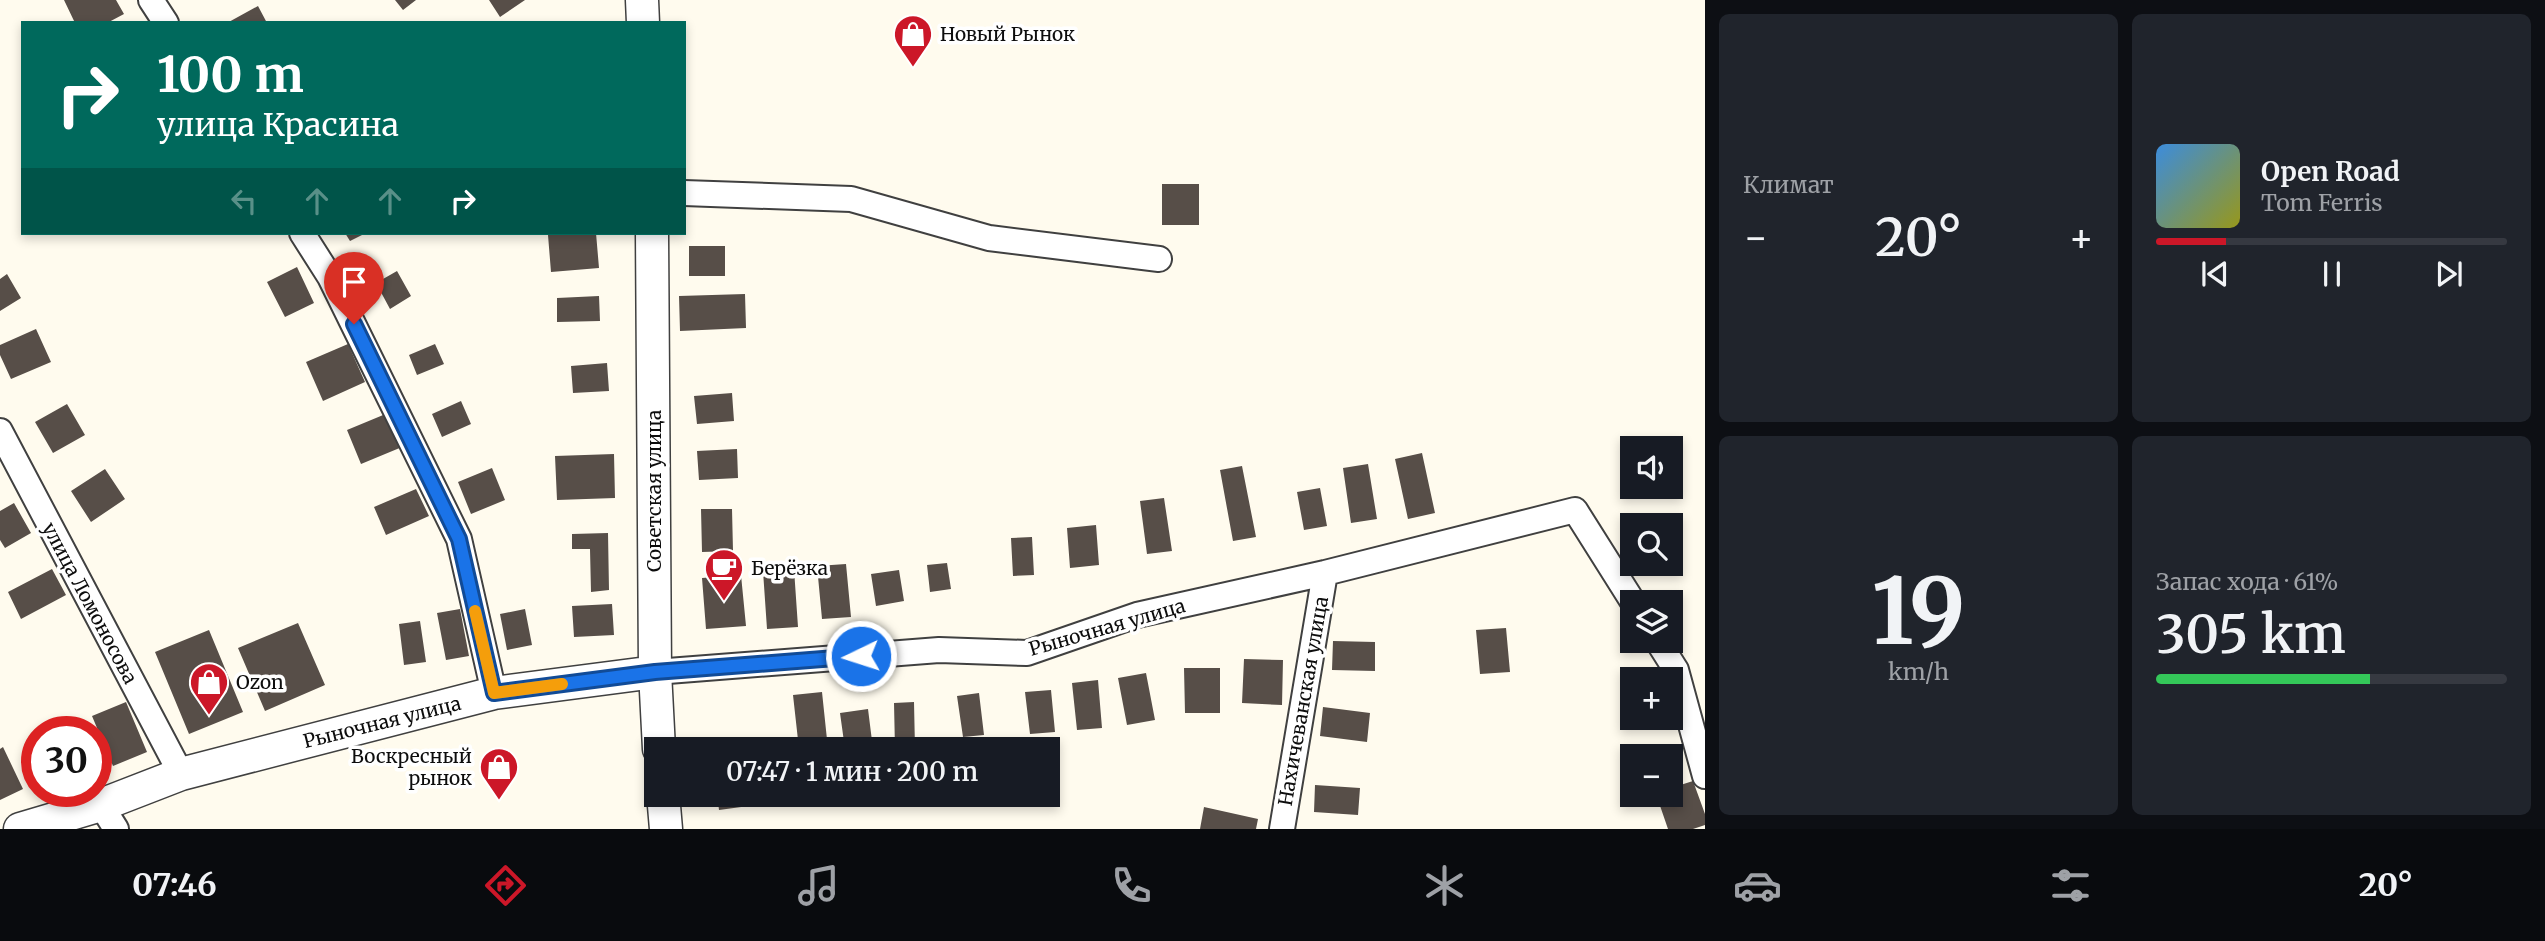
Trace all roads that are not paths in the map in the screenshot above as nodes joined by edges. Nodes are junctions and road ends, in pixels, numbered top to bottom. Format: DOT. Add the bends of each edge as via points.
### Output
graph roads {
  1 [pos="151,0"];
  2 [pos="642,0"];
  3 [pos="165,21"];
  4 [pos="643,21"];
  5 [pos="686,193"];
  6 [pos="303,235"];
  7 [pos="652,235"];
  8 [pos="1159,259"];
  9 [pos="0,431"];
  10 [pos="1325,573"];
  11 [pos="1625,590"];
  12 [pos="1665,653"];
  13 [pos="655,672"];
  14 [pos="494,693"];
  15 [pos="658,737"];
  16 [pos="181,774"];
  17 [pos="1705,776"];
  18 [pos="664,807"];
  19 [pos="109,817"];
  20 [pos="20,829"];
  21 [pos="666,829"];
  22 [pos="1282,829"];
  1 -- 3 [label="street"];
  2 -- 4 [label="street"];
  5 -- 8 [label="street" via="851,199 989,238"];
  6 -- 14 [label="street" via="330,277 459,539"];
  7 -- 13 [label="street, Советская улица"];
  9 -- 16 [label="street, улица Ломоносова"];
  10 -- 11 [label="street, Рыночная улица" via="1575,510"];
  10 -- 13 [label="street, Рыночная улица" via="1137,615 1027,653 939,650"];
  10 -- 22 [label="street, Нахичеванская улица"];
  12 -- 17 [label="street" via="1676,670"];
  13 -- 14 [label="street, Рыночная улица"];
  13 -- 15 [label="street, Советская улица"];
  14 -- 16 [label="street, Рыночная улица"];
  16 -- 19 [label="street, Рыночная улица"];
  18 -- 21 [label="street"];
  19 -- 20 [label="street, Рыночная улица"];
}
